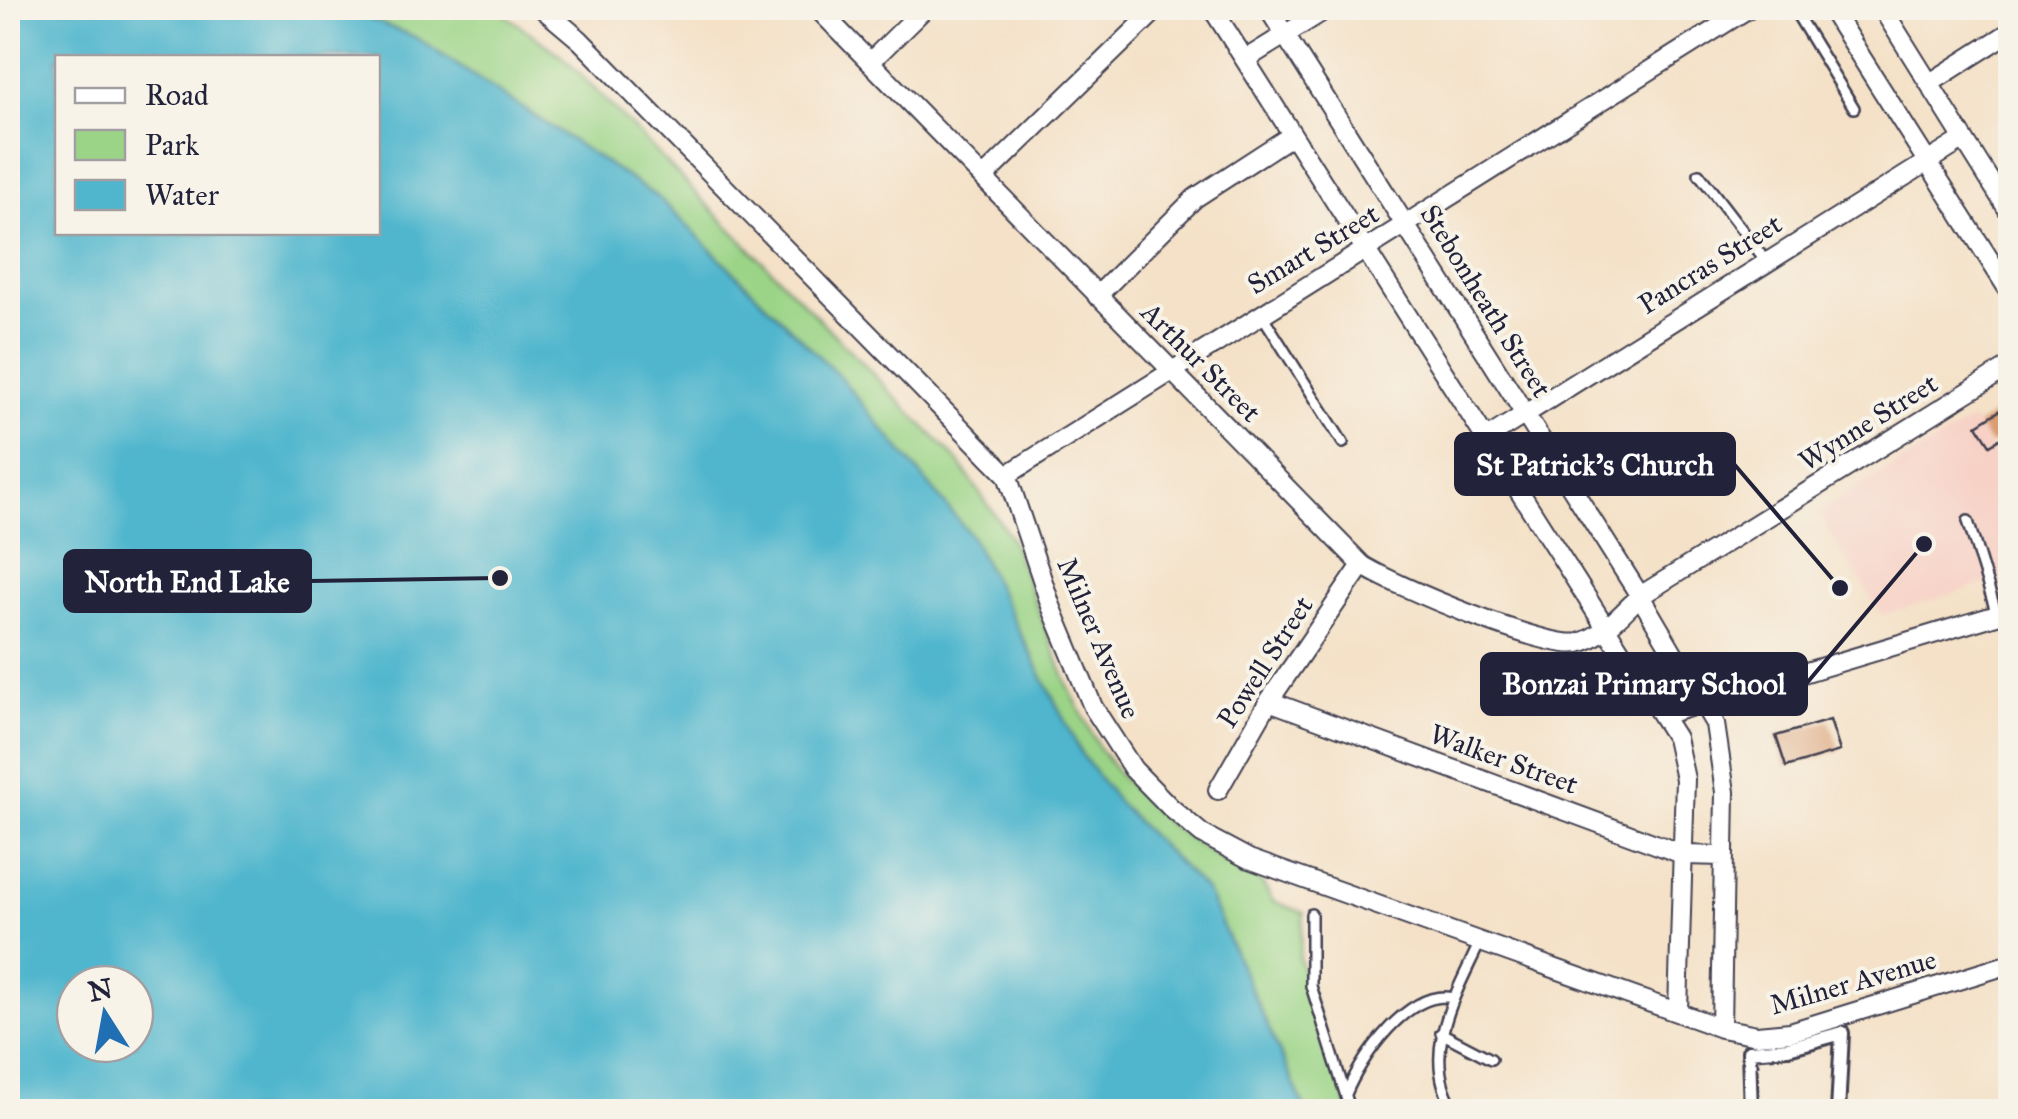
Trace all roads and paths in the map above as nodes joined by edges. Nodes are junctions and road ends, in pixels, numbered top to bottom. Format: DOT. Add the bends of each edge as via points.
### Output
graph roads {
  1 [pos="542,8"];
  2 [pos="817,8"];
  3 [pos="926,8"];
  4 [pos="1158,8"];
  5 [pos="1212,8"];
  6 [pos="1268,8"];
  7 [pos="1328,8"];
  8 [pos="1749,8"];
  9 [pos="1792,8"];
  10 [pos="1830,8"];
  11 [pos="1882,8"];
  12 [pos="2010,32"];
  13 [pos="1285,35"];
  14 [pos="1246,60"];
  15 [pos="870,62"];
  16 [pos="1930,83"];
  17 [pos="1854,108"];
  18 [pos="1292,136"];
  19 [pos="1964,139"];
  20 [pos="1930,160"];
  21 [pos="1699,174"];
  22 [pos="982,178"];
  23 [pos="2004,188"];
  24 [pos="2010,213"];
  25 [pos="1406,225"];
  26 [pos="1365,248"];
  27 [pos="1766,261"];
  28 [pos="2010,292"];
  29 [pos="1096,296"];
  30 [pos="1261,312"];
  31 [pos="2010,366"];
  32 [pos="1171,368"];
  33 [pos="1523,413"];
  34 [pos="1487,438"];
  35 [pos="1343,443"];
  36 [pos="1008,475"];
  37 [pos="1968,521"];
  38 [pos="1362,565"];
  39 [pos="1640,596"];
  40 [pos="2004,613"];
  41 [pos="1607,626"];
  42 [pos="1269,701"];
  43 [pos="1704,704"];
  44 [pos="1663,716"];
  45 [pos="1218,790"];
  46 [pos="1685,855"];
  47 [pos="1723,856"];
  48 [pos="1311,914"];
  49 [pos="1480,942"];
  50 [pos="2010,964"];
  51 [pos="1454,998"];
  52 [pos="1678,1011"];
  53 [pos="1721,1028"];
  54 [pos="1441,1034"];
  55 [pos="1490,1059"];
  56 [pos="1346,1094"];
  57 [pos="1351,1112"];
  58 [pos="1456,1112"];
  59 [pos="1751,1112"];
  60 [pos="1838,1112"];
  1 -- 36 [label="street, Milner Avenue"];
  2 -- 15 [label="street, Arthur Street"];
  3 -- 15 [label="street"];
  4 -- 22 [label="street"];
  5 -- 14 [label="street"];
  6 -- 13 [label="street, Stebonheath Street"];
  7 -- 13 [label="street"];
  8 -- 25 [label="street, Smart Street"];
  9 -- 17 [label="lane"];
  10 -- 20 [label="street"];
  11 -- 16 [label="street"];
  12 -- 16 [label="street"];
  13 -- 14 [label="street"];
  13 -- 25 [label="street, Stebonheath Street"];
  14 -- 18 [label="street"];
  15 -- 22 [label="street, Arthur Street"];
  16 -- 19 [label="street"];
  18 -- 26 [label="street"];
  18 -- 29 [label="street" via="1195,198"];
  19 -- 20 [label="street, Pancras Street"];
  19 -- 23 [label="street"];
  20 -- 27 [label="street, Pancras Street"];
  20 -- 28 [label="street"];
  21 -- 27 [label="lane"];
  22 -- 29 [label="street, Arthur Street"];
  23 -- 24 [label="street"];
  25 -- 26 [label="street, Smart Street"];
  25 -- 33 [label="street, Stebonheath Street"];
  26 -- 30 [label="street, Smart Street"];
  26 -- 34 [label="street"];
  27 -- 33 [label="street, Pancras Street"];
  29 -- 32 [label="street, Arthur Street"];
  30 -- 32 [label="street, Smart Street"];
  30 -- 35 [label="lane"];
  31 -- 39 [label="street, Wynne Street"];
  32 -- 36 [label="street, Smart Street"];
  32 -- 38 [label="street, Arthur Street"];
  33 -- 34 [label="street, Pancras Street"];
  33 -- 39 [label="street, Stebonheath Street"];
  34 -- 41 [label="street"];
  36 -- 49 [label="street, Milner Avenue" via="1093,708 1153,792 1202,834 1250,859"];
  37 -- 40 [label="lane"];
  38 -- 41 [label="street, Arthur Street" via="1421,595 1562,642 1583,642"];
  38 -- 42 [label="street, Powell Street"];
  39 -- 41 [label="street, Wynne Street"];
  39 -- 43 [label="street, Stebonheath Street"];
  40 -- 43 [label="street"];
  41 -- 44 [label="street"];
  42 -- 45 [label="street, Powell Street"];
  42 -- 46 [label="street, Walker Street"];
  43 -- 44 [label="street"];
  43 -- 47 [label="street, Stebonheath Street" via="1724,762"];
  44 -- 46 [label="street" via="1684,764"];
  46 -- 47 [label="street, Walker Street"];
  46 -- 52 [label="street"];
  47 -- 53 [label="street, Stebonheath Street"];
  48 -- 56 [label="lane" via="1308,971"];
  49 -- 51 [label="lane"];
  49 -- 52 [label="street, Milner Avenue"];
  50 -- 53 [label="street, Milner Avenue" via="1780,1034"];
  51 -- 54 [label="lane"];
  51 -- 56 [label="lane" via="1423,1004 1388,1030 1368,1050"];
  52 -- 53 [label="street, Milner Avenue"];
  54 -- 55 [label="lane"];
  54 -- 58 [label="lane" via="1440,1082"];
  56 -- 57 [label="lane"];
  59 -- 60 [label="street" via="1749,1051 1842,1034"];
}
